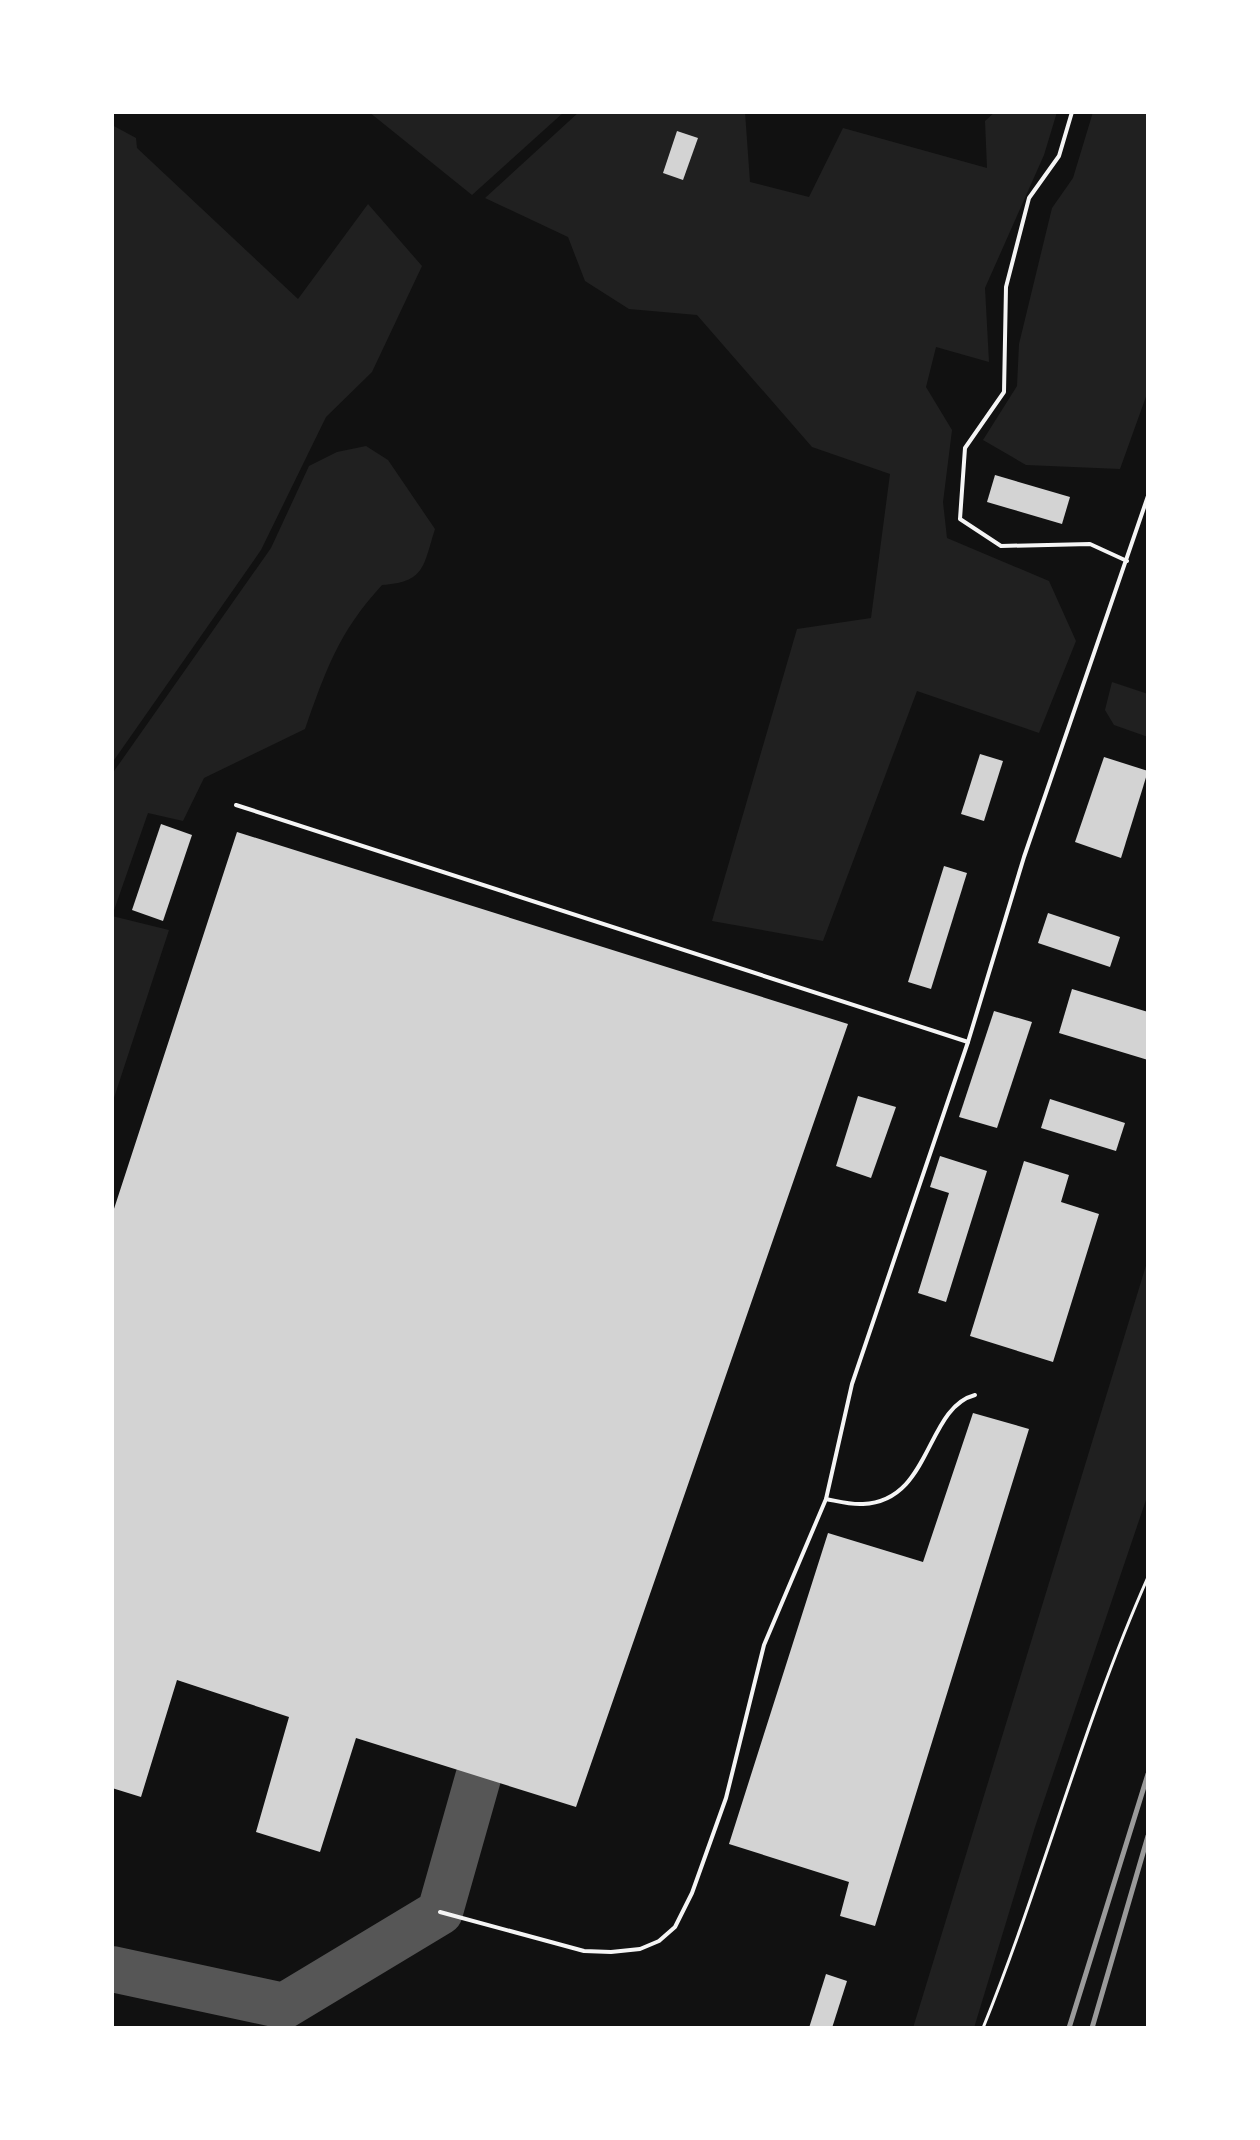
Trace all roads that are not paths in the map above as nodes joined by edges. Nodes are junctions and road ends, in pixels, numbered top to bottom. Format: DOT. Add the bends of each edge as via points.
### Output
graph roads {
  1 [pos="1072,112"];
  2 [pos="1148,496"];
  3 [pos="1127,561"];
  4 [pos="236,805"];
  5 [pos="968,1042"];
  6 [pos="975,1395"];
  7 [pos="826,1499"];
  8 [pos="440,1912"];
  1 -- 3 [label="lane" via="1059,156 1029,198 1006,287 1004,392 965,448 960,519 1001,546 1090,544"];
  2 -- 3 [label="lane"];
  3 -- 5 [label="lane" via="1024,857"];
  4 -- 5 [label="lane"];
  5 -- 7 [label="lane" via="852,1384"];
  6 -- 7 [label="lane" via="955,1405 905,1485 864,1504"];
  7 -- 8 [label="lane" via="764,1645 726,1798 675,1927 640,1949 584,1951"];
}
